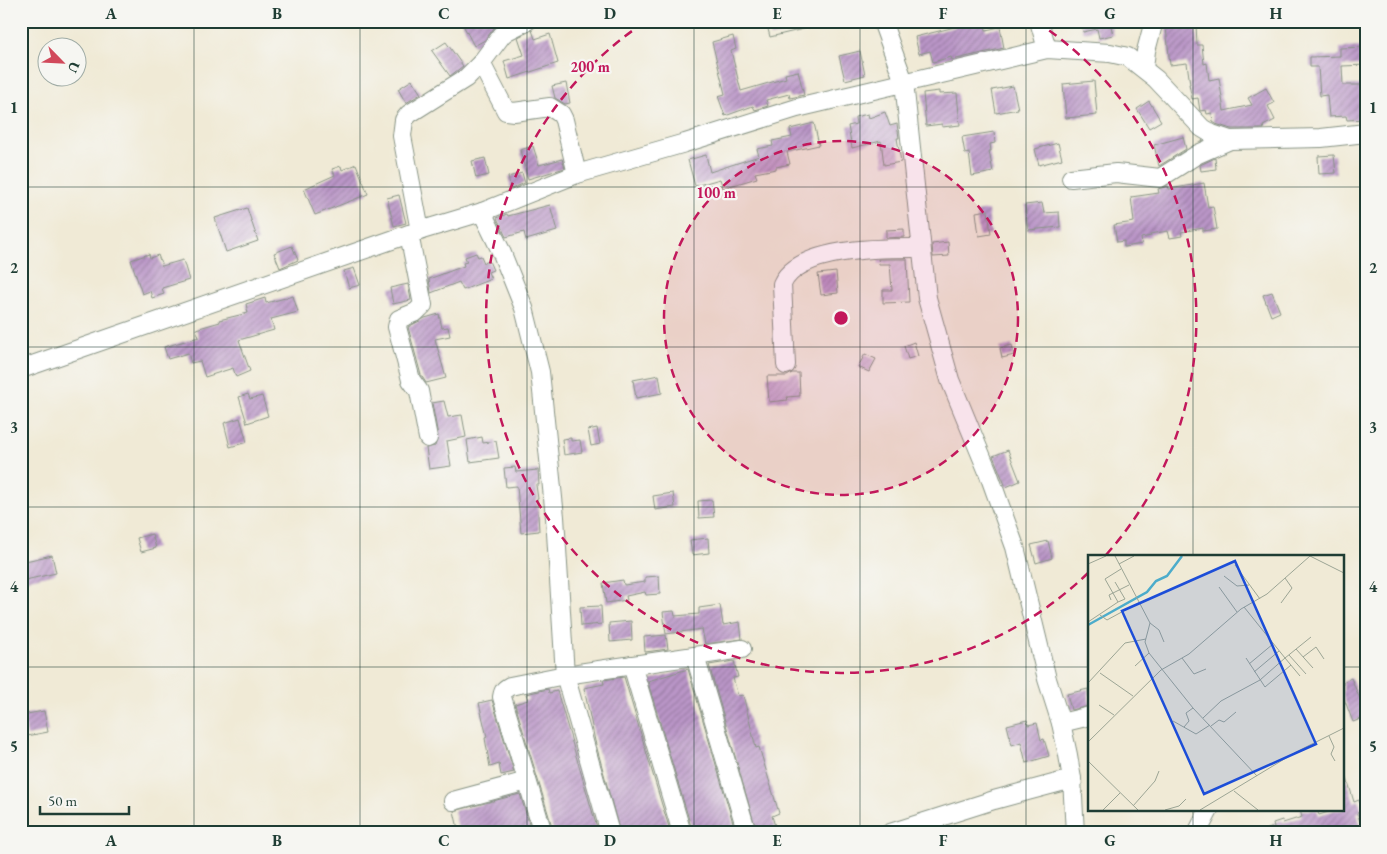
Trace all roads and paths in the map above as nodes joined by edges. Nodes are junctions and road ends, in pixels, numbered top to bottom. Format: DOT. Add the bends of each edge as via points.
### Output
graph roads {
  1 [pos="527,21"];
  2 [pos="882,21"];
  3 [pos="1039,21"];
  4 [pos="1154,21"];
  5 [pos="1047,50"];
  6 [pos="482,62"];
  7 [pos="1144,68"];
  8 [pos="904,82"];
  9 [pos="1366,133"];
  10 [pos="1230,140"];
  11 [pos="576,174"];
  12 [pos="1070,178"];
  13 [pos="482,212"];
  14 [pos="414,233"];
  15 [pos="921,248"];
  16 [pos="786,364"];
  17 [pos="21,369"];
  18 [pos="428,438"];
  19 [pos="742,649"];
  20 [pos="695,656"];
  21 [pos="632,665"];
  22 [pos="565,675"];
  23 [pos="1088,716"];
  24 [pos="1061,723"];
  25 [pos="1072,779"];
  26 [pos="526,781"];
  27 [pos="453,801"];
  28 [pos="1208,812"];
  29 [pos="543,833"];
  30 [pos="610,833"];
  31 [pos="682,833"];
  32 [pos="747,833"];
  33 [pos="890,833"];
  34 [pos="1075,833"];
  35 [pos="1197,833"];
  1 -- 6 [label="street" via="502,35"];
  2 -- 8 [label="street"];
  3 -- 5 [label="street"];
  4 -- 7 [label="street"];
  5 -- 7 [label="street" via="1110,53 1128,57"];
  5 -- 8 [label="street"];
  6 -- 11 [label="street" via="506,111 550,107 561,114"];
  6 -- 14 [label="street" via="466,78 415,108 404,120 402,136"];
  7 -- 10 [label="street" via="1202,128"];
  8 -- 11 [label="street" via="796,108"];
  8 -- 15 [label="street"];
  9 -- 10 [label="street" via="1321,138"];
  10 -- 12 [label="street" via="1198,154 1160,178 1116,173"];
  11 -- 13 [label="street"];
  13 -- 14 [label="street"];
  13 -- 22 [label="street" via="502,251 524,308 540,372 555,517"];
  14 -- 17 [label="street"];
  14 -- 18 [label="street" via="423,305 416,312 399,319 397,327 411,380 419,391"];
  15 -- 16 [label="street" via="834,253 815,259 784,279"];
  15 -- 24 [label="street" via="928,298 950,380 1015,547"];
  19 -- 20 [label="street"];
  20 -- 21 [label="street"];
  20 -- 32 [label="street"];
  21 -- 22 [label="street"];
  21 -- 31 [label="street"];
  22 -- 26 [label="street" via="510,686 502,692"];
  22 -- 30 [label="street"];
  23 -- 24 [label="street"];
  24 -- 25 [label="street"];
  25 -- 33 [label="street"];
  25 -- 34 [label="street"];
  26 -- 27 [label="street"];
  26 -- 29 [label="street"];
  28 -- 35 [label="street"];
}
